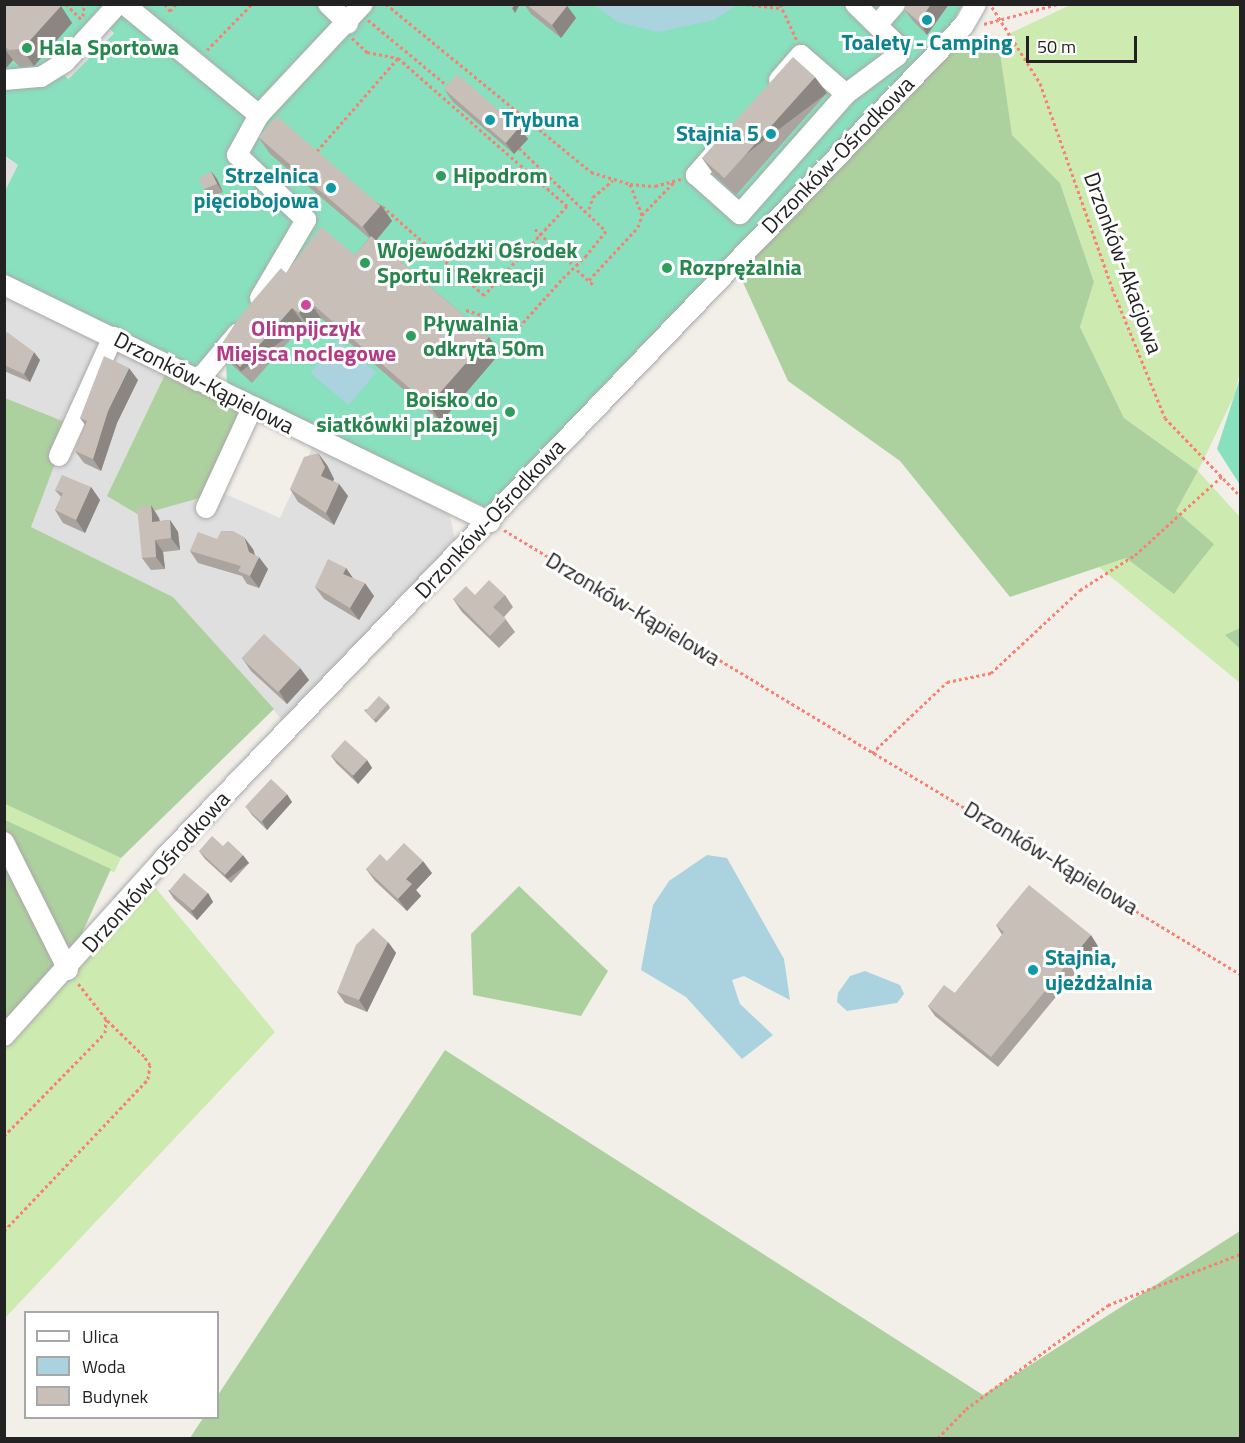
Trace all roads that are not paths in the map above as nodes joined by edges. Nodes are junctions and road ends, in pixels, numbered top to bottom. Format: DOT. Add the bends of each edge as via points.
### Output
graph roads {
  1 [pos="118,4"];
  2 [pos="124,4"];
  3 [pos="328,4"];
  4 [pos="363,4"];
  5 [pos="855,4"];
  6 [pos="895,4"];
  7 [pos="976,4"];
  8 [pos="877,25"];
  9 [pos="345,26"];
  10 [pos="4,80"];
  11 [pos="846,94"];
  12 [pos="764,98"];
  13 [pos="259,115"];
  14 [pos="733,133"];
  15 [pos="4,285"];
  16 [pos="113,337"];
  17 [pos="226,352"];
  18 [pos="198,381"];
  19 [pos="219,393"];
  20 [pos="252,408"];
  21 [pos="59,456"];
  22 [pos="206,508"];
  23 [pos="490,522"];
  24 [pos="4,842"];
  25 [pos="68,970"];
  26 [pos="4,1036"];
  1 -- 10 [label="street" via="65,62 41,77"];
  2 -- 13 [label="street"];
  3 -- 9 [label="street"];
  4 -- 9 [label="street"];
  5 -- 8 [label="street"];
  6 -- 8 [label="street"];
  7 -- 23 [label="street, Drzonków-Ośrodkowa" via="964,25"];
  8 -- 11 [label="street" via="897,44 897,56"];
  9 -- 13 [label="street"];
  11 -- 12 [label="street" via="801,55"];
  11 -- 14 [label="street" via="740,214 696,176"];
  13 -- 17 [label="street" via="237,155 306,220"];
  15 -- 16 [label="street, Drzonków-Kąpielowa"];
  16 -- 18 [label="street, Drzonków-Kąpielowa"];
  16 -- 21 [label="street"];
  17 -- 18 [label="street"];
  17 -- 19 [label="street"];
  18 -- 19 [label="street, Drzonków-Kąpielowa"];
  19 -- 20 [label="street, Drzonków-Kąpielowa"];
  20 -- 22 [label="street"];
  20 -- 23 [label="street, Drzonków-Kąpielowa"];
  23 -- 25 [label="street, Drzonków-Ośrodkowa" via="164,858"];
  24 -- 25 [label="street"];
  25 -- 26 [label="street, Drzonków-Ośrodkowa"];
}
